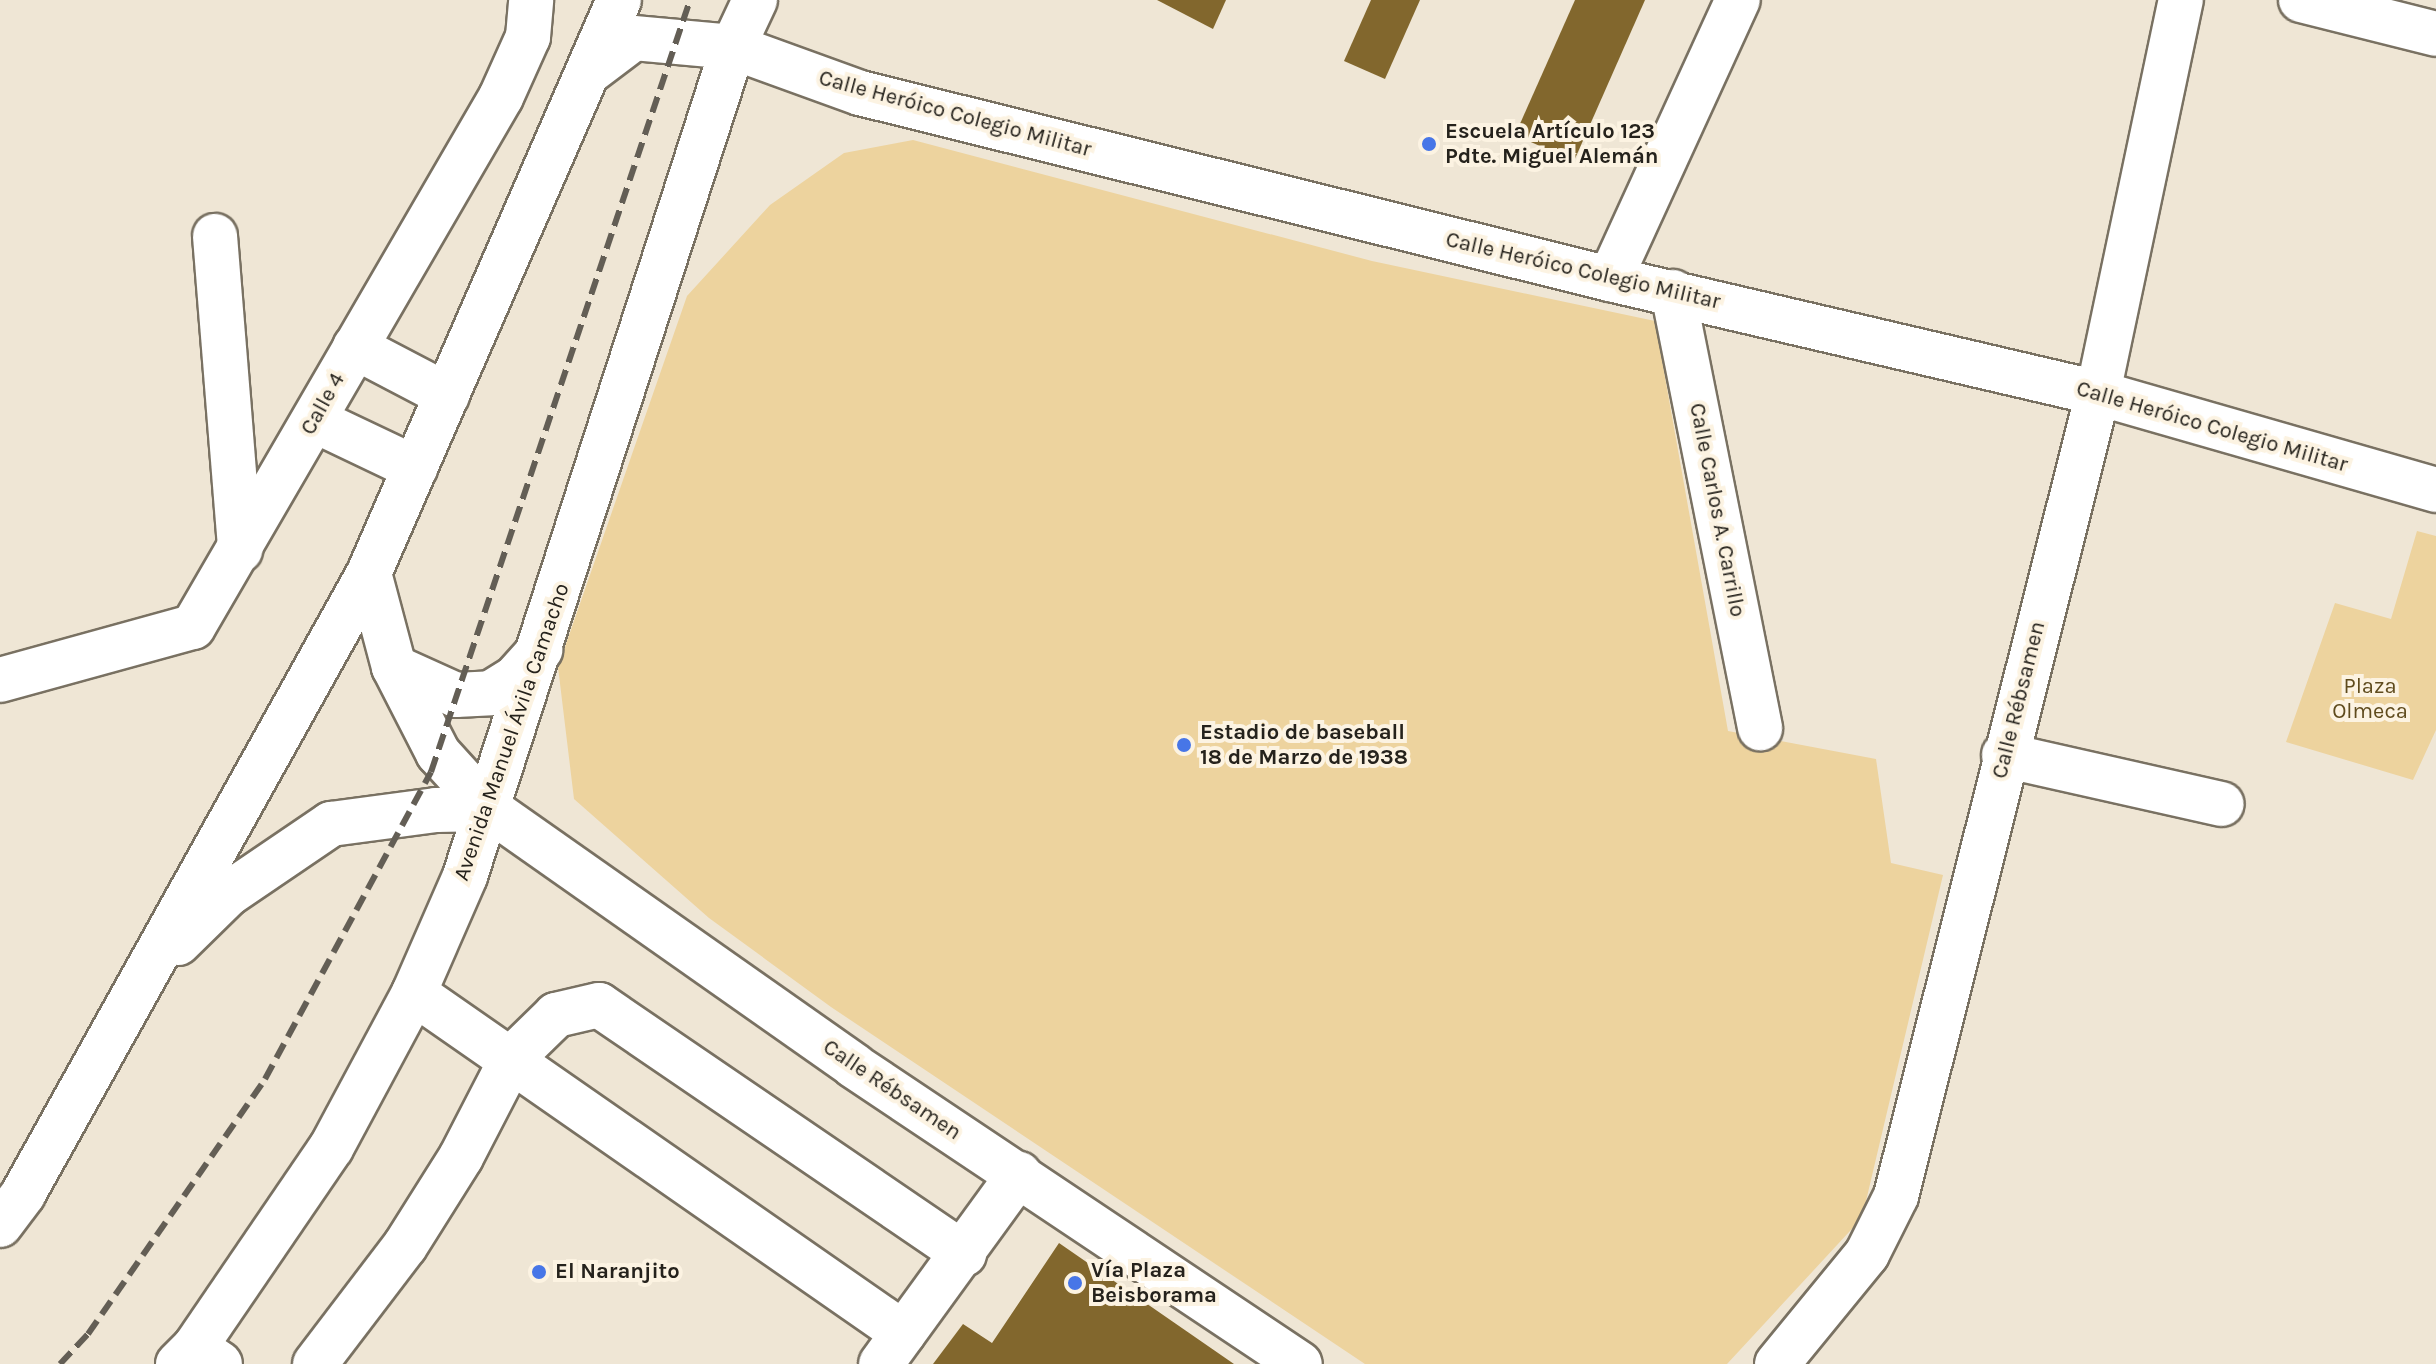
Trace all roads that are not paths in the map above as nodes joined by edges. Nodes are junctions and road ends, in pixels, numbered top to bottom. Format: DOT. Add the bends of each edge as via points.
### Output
graph roads {
  1 [pos="531,0"];
  2 [pos="619,0"];
  3 [pos="755,0"];
  4 [pos="1738,0"];
  5 [pos="2181,0"];
  6 [pos="2301,0"];
  7 [pos="2436,34"];
  8 [pos="733,47"];
  9 [pos="593,69"];
  10 [pos="215,236"];
  11 [pos="1610,279"];
  12 [pos="1673,292"];
  13 [pos="355,347"];
  14 [pos="2098,393"];
  15 [pos="447,395"];
  16 [pos="314,420"];
  17 [pos="415,468"];
  18 [pos="2436,490"];
  19 [pos="240,550"];
  20 [pos="369,573"];
  21 [pos="542,647"];
  22 [pos="394,667"];
  23 [pos="0,680"];
  24 [pos="1760,728"];
  25 [pos="2004,755"];
  26 [pos="2222,804"];
  27 [pos="489,809"];
  28 [pos="144,977"];
  29 [pos="414,993"];
  30 [pos="512,1058"];
  31 [pos="1019,1174"];
  32 [pos="0,1225"];
  33 [pos="964,1254"];
  34 [pos="892,1348"];
  35 [pos="197,1358"];
  36 [pos="315,1364"];
  37 [pos="1300,1364"];
  38 [pos="1777,1364"];
  1 -- 13 [label="street, Calle 4" via="528,37 501,97"];
  2 -- 9 [label="street"];
  3 -- 8 [label="street, Avenida Manuel Ávila Camacho"];
  4 -- 11 [label="street"];
  5 -- 14 [label="street, Calle Rébsamen"];
  6 -- 7 [label="street"];
  8 -- 9 [label="street, Calle Heróico Colegio Militar" via="634,38"];
  8 -- 11 [label="street, Calle Heróico Colegio Militar" via="860,93"];
  8 -- 21 [label="street, Avenida Manuel Ávila Camacho"];
  9 -- 15 [label="street"];
  10 -- 19 [label="street"];
  11 -- 12 [label="street, Calle Heróico Colegio Militar"];
  12 -- 14 [label="street, Calle Heróico Colegio Militar"];
  12 -- 24 [label="street, Calle Carlos A. Carrillo"];
  13 -- 15 [label="street"];
  13 -- 16 [label="street, Calle 4"];
  14 -- 18 [label="street, Calle Heróico Colegio Militar"];
  14 -- 25 [label="street, Calle Rébsamen"];
  15 -- 17 [label="street"];
  16 -- 17 [label="street"];
  16 -- 19 [label="street, Calle 4"];
  17 -- 20 [label="street"];
  19 -- 23 [label="street, Calle 4" via="193,627"];
  20 -- 22 [label="street, Calle Rébsamen"];
  20 -- 28 [label="street"];
  21 -- 22 [label="street" via="515,678 491,693 456,695"];
  21 -- 27 [label="street, Avenida Manuel Ávila Camacho"];
  22 -- 27 [label="street, Calle Rébsamen" via="438,753"];
  25 -- 26 [label="street"];
  25 -- 38 [label="street, Calle Rébsamen" via="1892,1207 1867,1254"];
  27 -- 28 [label="street" via="424,811 331,824 228,894"];
  27 -- 29 [label="street, Avenida Manuel Ávila Camacho"];
  27 -- 31 [label="street, Calle Rébsamen" via="854,1066"];
  28 -- 32 [label="street" via="23,1194"];
  29 -- 30 [label="street"];
  29 -- 35 [label="street, Avenida Manuel Ávila Camacho" via="331,1148"];
  30 -- 33 [label="street" via="556,1015 599,1005"];
  30 -- 34 [label="street"];
  30 -- 36 [label="street" via="461,1157 405,1246"];
  31 -- 33 [label="street"];
  31 -- 37 [label="street, Calle Rébsamen"];
  33 -- 34 [label="street"];
}
